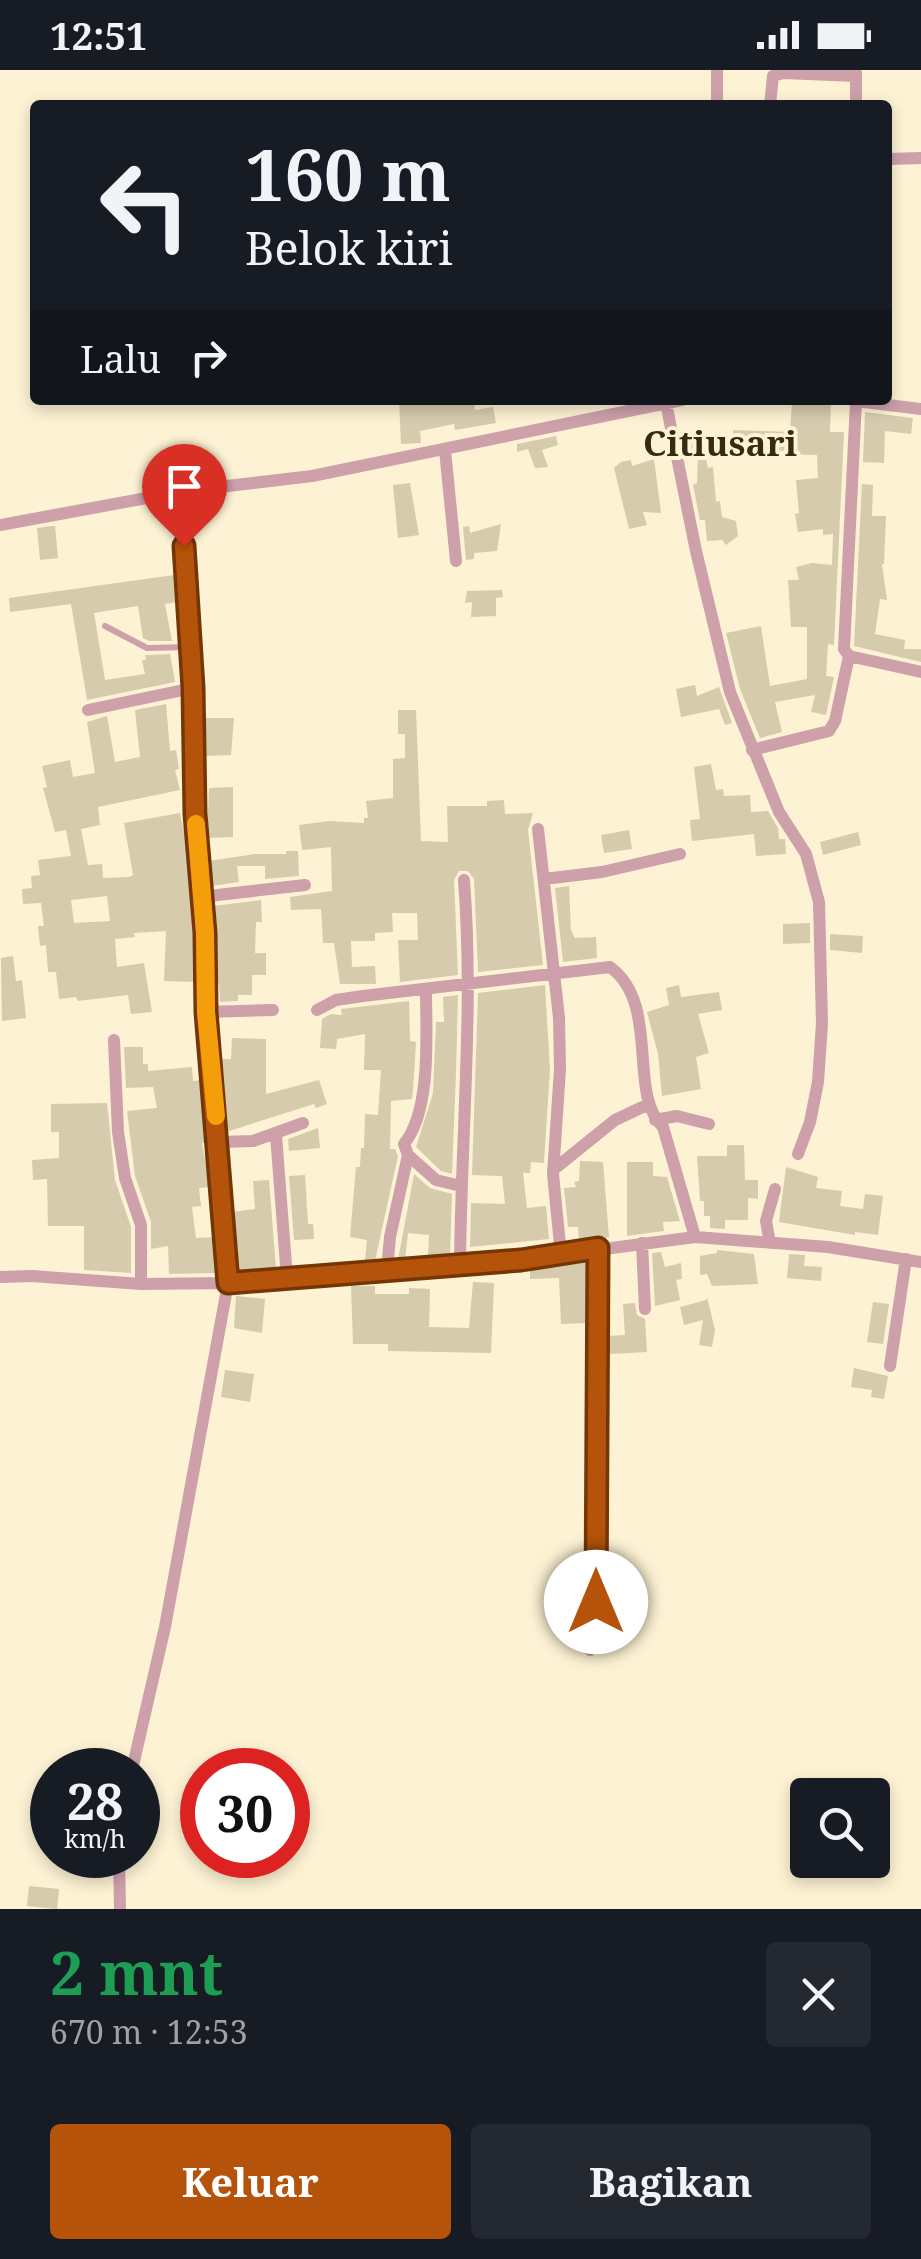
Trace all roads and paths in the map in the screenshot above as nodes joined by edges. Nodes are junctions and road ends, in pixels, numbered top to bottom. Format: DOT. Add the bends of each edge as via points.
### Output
graph roads {
  1 [pos="718,70"];
  2 [pos="856,73"];
  3 [pos="716,100"];
  4 [pos="771,100"];
  5 [pos="856,100"];
  6 [pos="921,158"];
  7 [pos="892,159"];
  8 [pos="658,405"];
  9 [pos="678,405"];
  10 [pos="853,405"];
  11 [pos="891,405"];
  12 [pos="921,409"];
  13 [pos="445,450"];
  14 [pos="185,491"];
  15 [pos="0,526"];
  16 [pos="456,560"];
  17 [pos="105,626"];
  18 [pos="191,647"];
  19 [pos="849,656"];
  20 [pos="921,672"];
  21 [pos="193,688"];
  22 [pos="88,710"];
  23 [pos="752,750"];
  24 [pos="538,830"];
  25 [pos="680,854"];
  26 [pos="544,879"];
  27 [pos="464,880"];
  28 [pos="305,885"];
  29 [pos="200,897"];
  30 [pos="556,974"];
  31 [pos="468,986"];
  32 [pos="426,989"];
  33 [pos="273,1010"];
  34 [pos="317,1010"];
  35 [pos="206,1012"];
  36 [pos="114,1040"];
  37 [pos="651,1112"];
  38 [pos="303,1123"];
  39 [pos="709,1124"];
  40 [pos="276,1141"];
  41 [pos="219,1142"];
  42 [pos="407,1145"];
  43 [pos="798,1154"];
  44 [pos="553,1177"];
  45 [pos="462,1180"];
  46 [pos="775,1189"];
  47 [pos="696,1237"];
  48 [pos="642,1243"];
  49 [pos="770,1243"];
  50 [pos="598,1248"];
  51 [pos="560,1255"];
  52 [pos="906,1259"];
  53 [pos="921,1262"];
  54 [pos="460,1265"];
  55 [pos="387,1270"];
  56 [pos="0,1277"];
  57 [pos="288,1278"];
  58 [pos="228,1283"];
  59 [pos="141,1284"];
  60 [pos="645,1310"];
  61 [pos="890,1366"];
  62 [pos="590,1650"];
  63 [pos="137,1748"];
  64 [pos="120,1878"];
  65 [pos="120,1909"];
  1 -- 3 [label="street"];
  2 -- 4 [label="street" via="773,76"];
  2 -- 5 [label="street"];
  6 -- 7 [label="street"];
  8 -- 13 [label="street"];
  9 -- 23 [label="street" via="696,551 730,692"];
  10 -- 19 [label="street" via="844,649"];
  11 -- 12 [label="street"];
  13 -- 14 [label="street"];
  13 -- 16 [label="street"];
  14 -- 15 [label="street"];
  14 -- 18 [label="street"];
  17 -- 18 [label="lane" via="153,650"];
  18 -- 21 [label="street"];
  19 -- 20 [label="street"];
  19 -- 23 [label="street" via="829,731"];
  21 -- 22 [label="street"];
  21 -- 29 [label="street"];
  23 -- 43 [label="street" via="806,854 822,923 818,1082"];
  24 -- 26 [label="street"];
  25 -- 26 [label="street"];
  26 -- 30 [label="street"];
  27 -- 31 [label="street"];
  28 -- 29 [label="street"];
  29 -- 35 [label="street"];
  30 -- 31 [label="street"];
  30 -- 37 [label="street" via="610,967 627,984"];
  30 -- 44 [label="street" via="560,1070"];
  31 -- 32 [label="street"];
  31 -- 45 [label="street"];
  32 -- 34 [label="street" via="336,1000"];
  32 -- 42 [label="street" via="422,1097"];
  33 -- 35 [label="street"];
  35 -- 41 [label="street"];
  36 -- 59 [label="street" via="118,1132 140,1224"];
  37 -- 39 [label="street"];
  37 -- 44 [label="street" via="615,1120"];
  37 -- 47 [label="street" via="664,1128"];
  38 -- 40 [label="street"];
  40 -- 41 [label="street"];
  40 -- 57 [label="street"];
  41 -- 58 [label="street"];
  42 -- 45 [label="street" via="436,1180"];
  42 -- 55 [label="street"];
  44 -- 51 [label="street"];
  45 -- 54 [label="street"];
  46 -- 49 [label="street" via="766,1221"];
  47 -- 48 [label="street"];
  47 -- 49 [label="street"];
  48 -- 50 [label="street"];
  48 -- 60 [label="street"];
  49 -- 52 [label="street"];
  50 -- 51 [label="street"];
  50 -- 62 [label="street" via="596,1602"];
  51 -- 54 [label="street"];
  52 -- 53 [label="street"];
  52 -- 61 [label="street"];
  54 -- 55 [label="street"];
  55 -- 57 [label="street"];
  56 -- 59 [label="street"];
  57 -- 58 [label="street"];
  58 -- 59 [label="street"];
  58 -- 63 [label="street"];
  64 -- 65 [label="street"];
}
